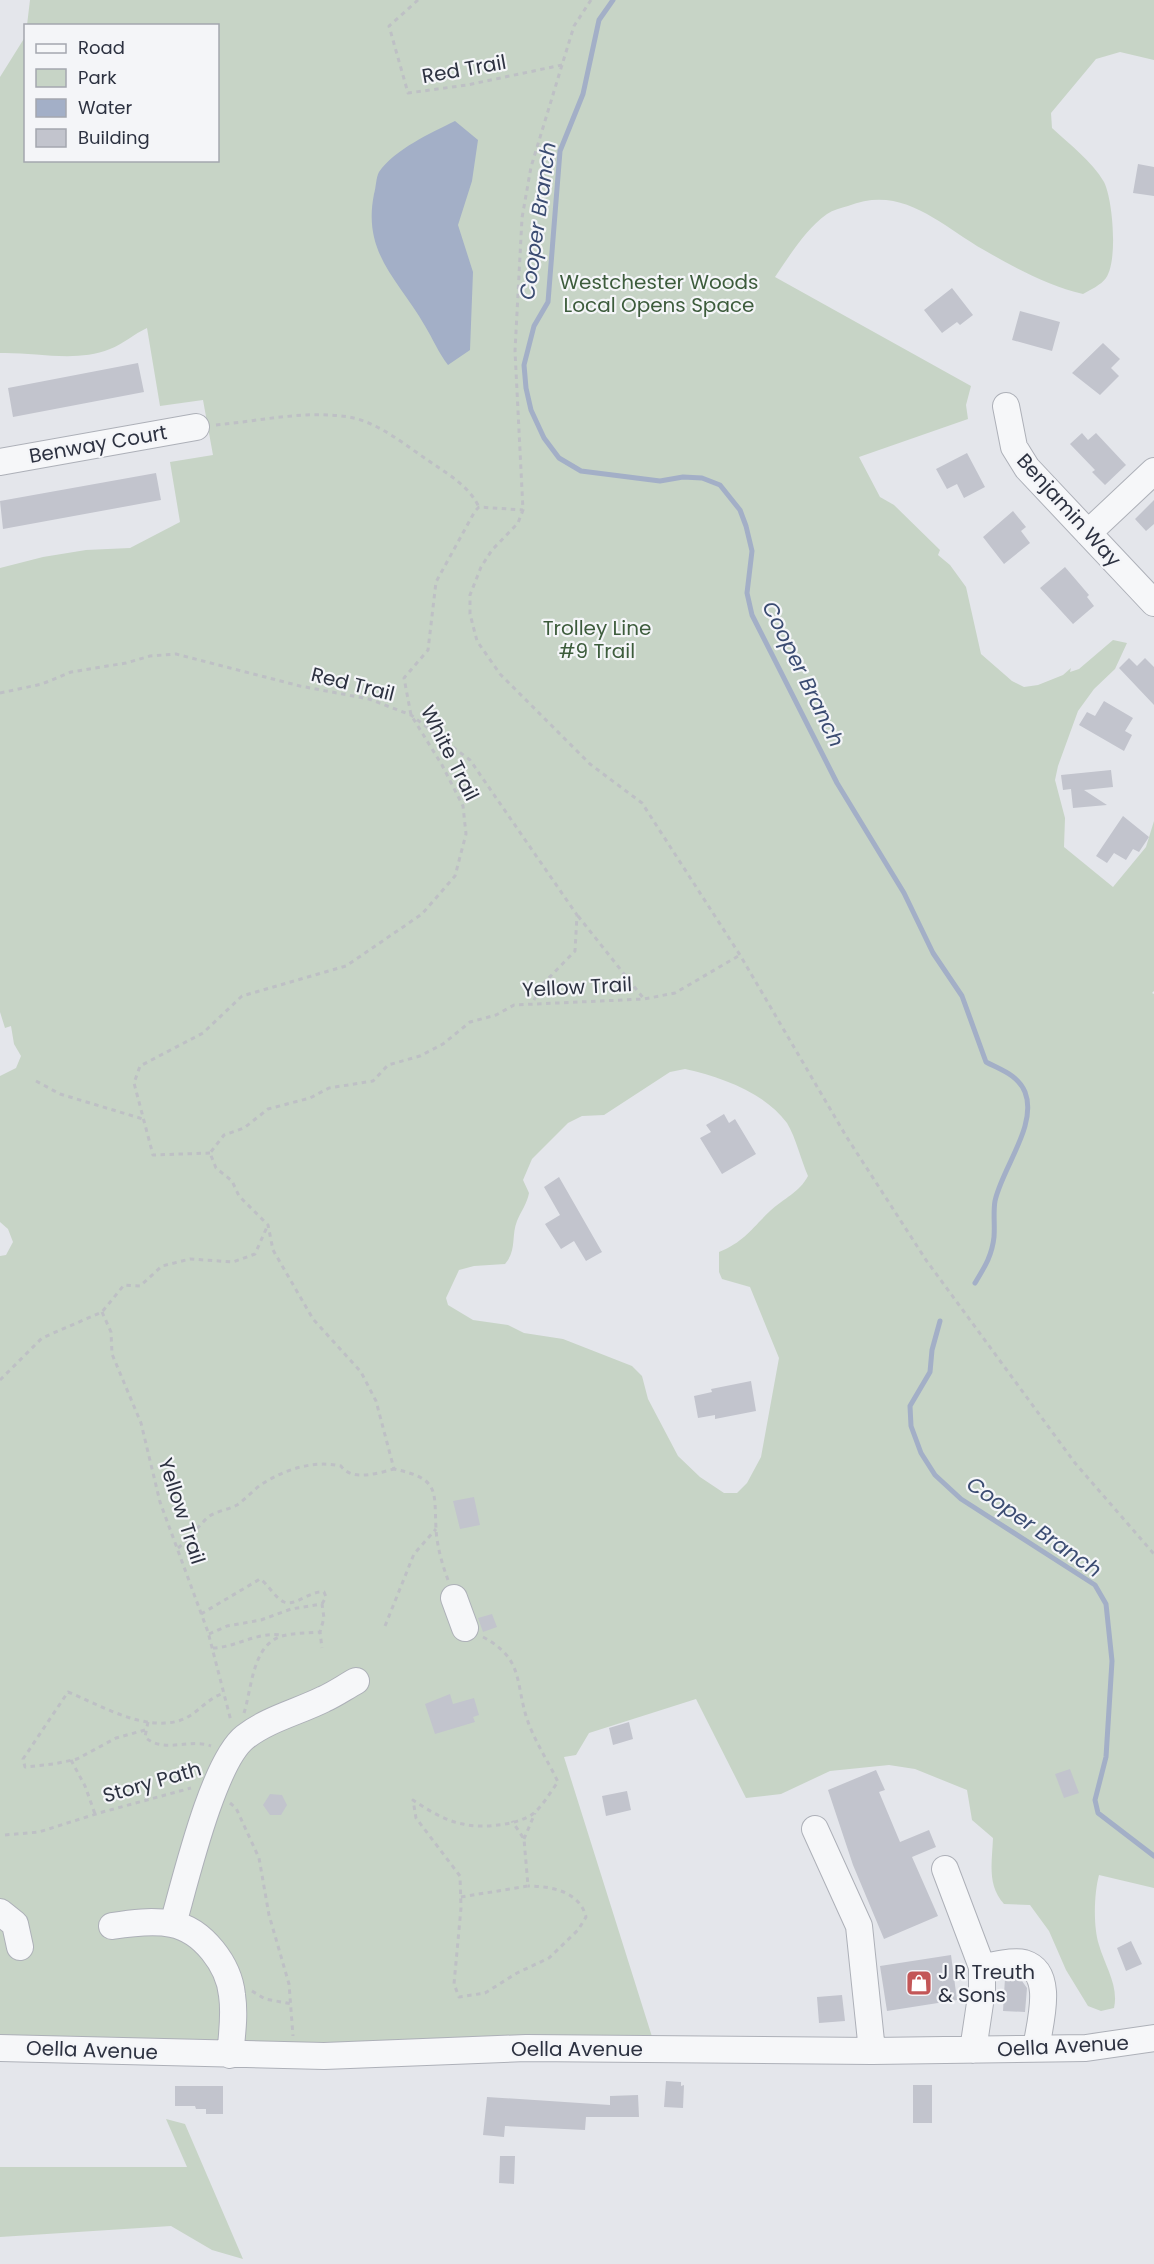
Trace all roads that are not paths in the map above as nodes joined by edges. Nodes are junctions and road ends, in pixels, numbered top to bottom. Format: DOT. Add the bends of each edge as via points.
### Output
graph roads {
  1 [pos="1006,406"];
  2 [pos="206,426"];
  3 [pos="0,462"];
  4 [pos="1154,471"];
  5 [pos="1088,534"];
  6 [pos="1154,603"];
  7 [pos="454,1598"];
  8 [pos="465,1628"];
  9 [pos="356,1681"];
  10 [pos="815,1829"];
  11 [pos="945,1869"];
  12 [pos="0,1912"];
  13 [pos="173,1924"];
  14 [pos="112,1926"];
  15 [pos="21,1947"];
  16 [pos="982,1967"];
  17 [pos="1154,2038"];
  18 [pos="0,2048"];
  19 [pos="1036,2049"];
  20 [pos="973,2050"];
  21 [pos="872,2051"];
  22 [pos="230,2055"];
  1 -- 5 [label="street, Benjamin Way" via="1014,447 1027,468"];
  2 -- 3 [label="street, Benway Court"];
  4 -- 5 [label="street"];
  5 -- 6 [label="street, Benjamin Way"];
  7 -- 8 [label="street"];
  9 -- 13 [label="street" via="246,1736 229,1756 196,1842"];
  10 -- 21 [label="street" via="859,1926"];
  11 -- 16 [label="street"];
  12 -- 15 [label="street" via="15,1924"];
  13 -- 14 [label="street"];
  13 -- 22 [label="street" via="202,1940 227,1972 234,2016"];
  16 -- 19 [label="street" via="1023,1963 1037,1971 1043,1997"];
  16 -- 20 [label="street"];
  17 -- 19 [label="street, Oella Avenue" via="1086,2048"];
  18 -- 22 [label="street, Oella Avenue"];
  19 -- 20 [label="street, Oella Avenue"];
  20 -- 21 [label="street, Oella Avenue"];
  21 -- 22 [label="street, Oella Avenue" via="526,2048"];
}
